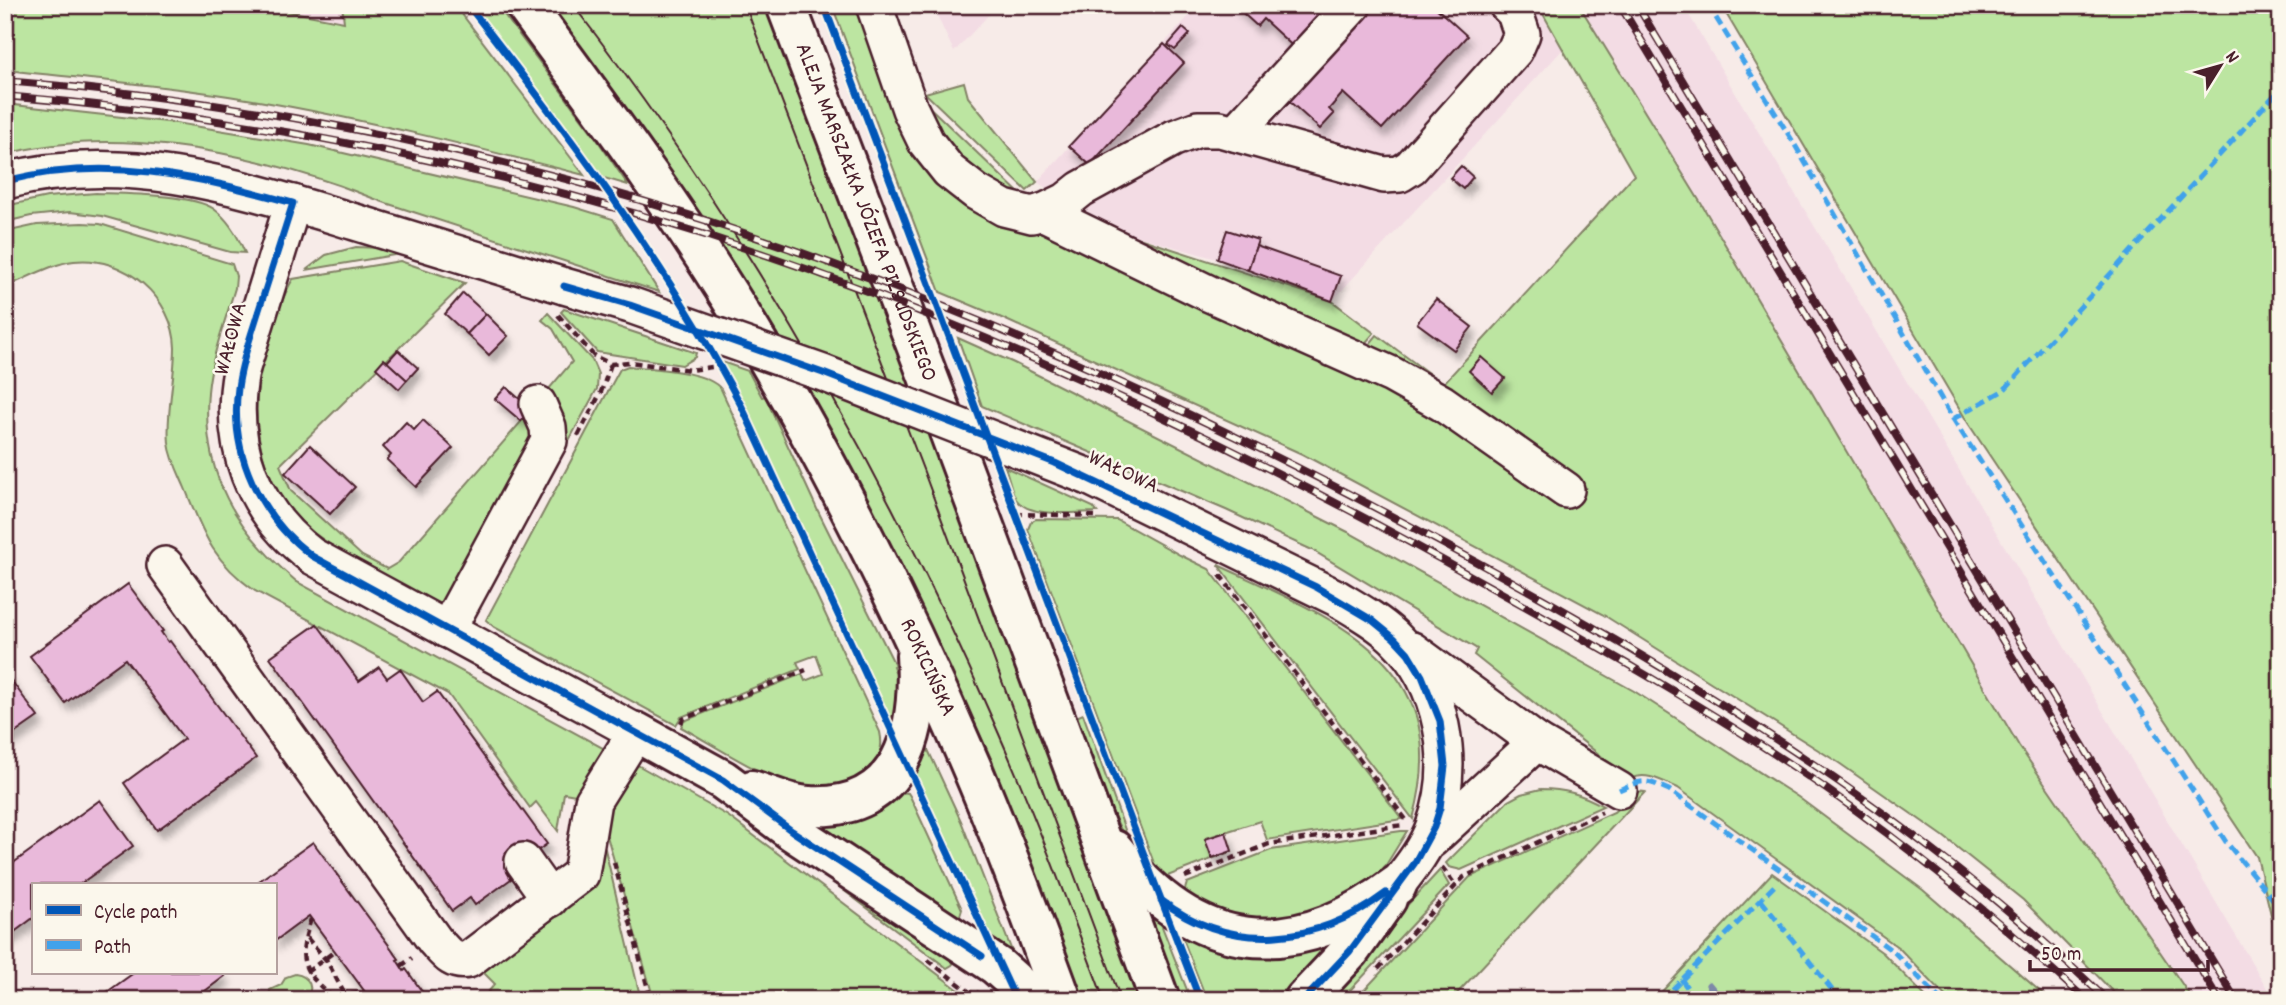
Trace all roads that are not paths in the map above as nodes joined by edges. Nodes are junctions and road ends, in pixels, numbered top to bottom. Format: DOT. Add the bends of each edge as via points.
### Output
graph roads {
  1 [pos="526,5"];
  2 [pos="786,5"];
  3 [pos="874,5"];
  4 [pos="1353,5"];
  5 [pos="1507,5"];
  6 [pos="1235,133"];
  7 [pos="5,181"];
  8 [pos="293,203"];
  9 [pos="1042,212"];
  10 [pos="538,404"];
  11 [pos="1566,491"];
  12 [pos="165,565"];
  13 [pos="447,630"];
  14 [pos="1387,631"];
  15 [pos="914,636"];
  16 [pos="636,732"];
  17 [pos="1537,742"];
  18 [pos="723,780"];
  19 [pos="1613,800"];
  20 [pos="1090,814"];
  21 [pos="1417,834"];
  22 [pos="523,861"];
  23 [pos="1397,885"];
  24 [pos="550,899"];
  25 [pos="1035,1000"];
  26 [pos="1062,1000"];
  27 [pos="1160,1000"];
  28 [pos="1304,1000"];
  1 -- 15 [label="main road, ROKICIŃSKA" via="635,155 763,351"];
  2 -- 20 [label="main road, ALEJA MARSZAŁKA JÓZEFA PIŁSUDSKIEGO"];
  3 -- 9 [label="street" via="911,108 934,152 950,171 1003,208 1032,215"];
  4 -- 6 [label="street"];
  5 -- 6 [label="street" via="1522,34 1515,50 1401,174 1384,175"];
  6 -- 9 [label="street" via="1198,130 1174,138"];
  7 -- 8 [label="street, WAŁOWA" via="70,170 138,170 192,177"];
  8 -- 13 [label="street, WAŁOWA" via="238,388 239,438 248,474 267,511 300,547"];
  8 -- 14 [label="street, WAŁOWA, bridge" via="560,299 643,310 823,373 1088,477 1316,587"];
  9 -- 11 [label="street" via="1222,300 1392,375 1442,402"];
  10 -- 13 [label="street" via="549,441"];
  12 -- 24 [label="street" via="449,957 468,960"];
  13 -- 16 [label="street, WAŁOWA"];
  14 -- 17 [label="street"];
  14 -- 21 [label="street, WAŁOWA" via="1422,677 1436,706 1443,737 1443,793 1434,827"];
  15 -- 18 [label="main road" via="918,676 913,733 896,768 874,789 837,806 807,806"];
  15 -- 26 [label="main road, ROKICIŃSKA" via="996,826"];
  16 -- 18 [label="main road"];
  16 -- 24 [label="street" via="593,800 581,874"];
  17 -- 19 [label="street"];
  17 -- 21 [label="street"];
  18 -- 25 [label="main road" via="997,966"];
  20 -- 23 [label="main road" via="1147,889 1183,915 1226,933 1293,935 1356,913"];
  20 -- 27 [label="main road"];
  21 -- 23 [label="street, WAŁOWA"];
  22 -- 24 [label="street"];
  23 -- 28 [label="main road" via="1350,951"];
}
